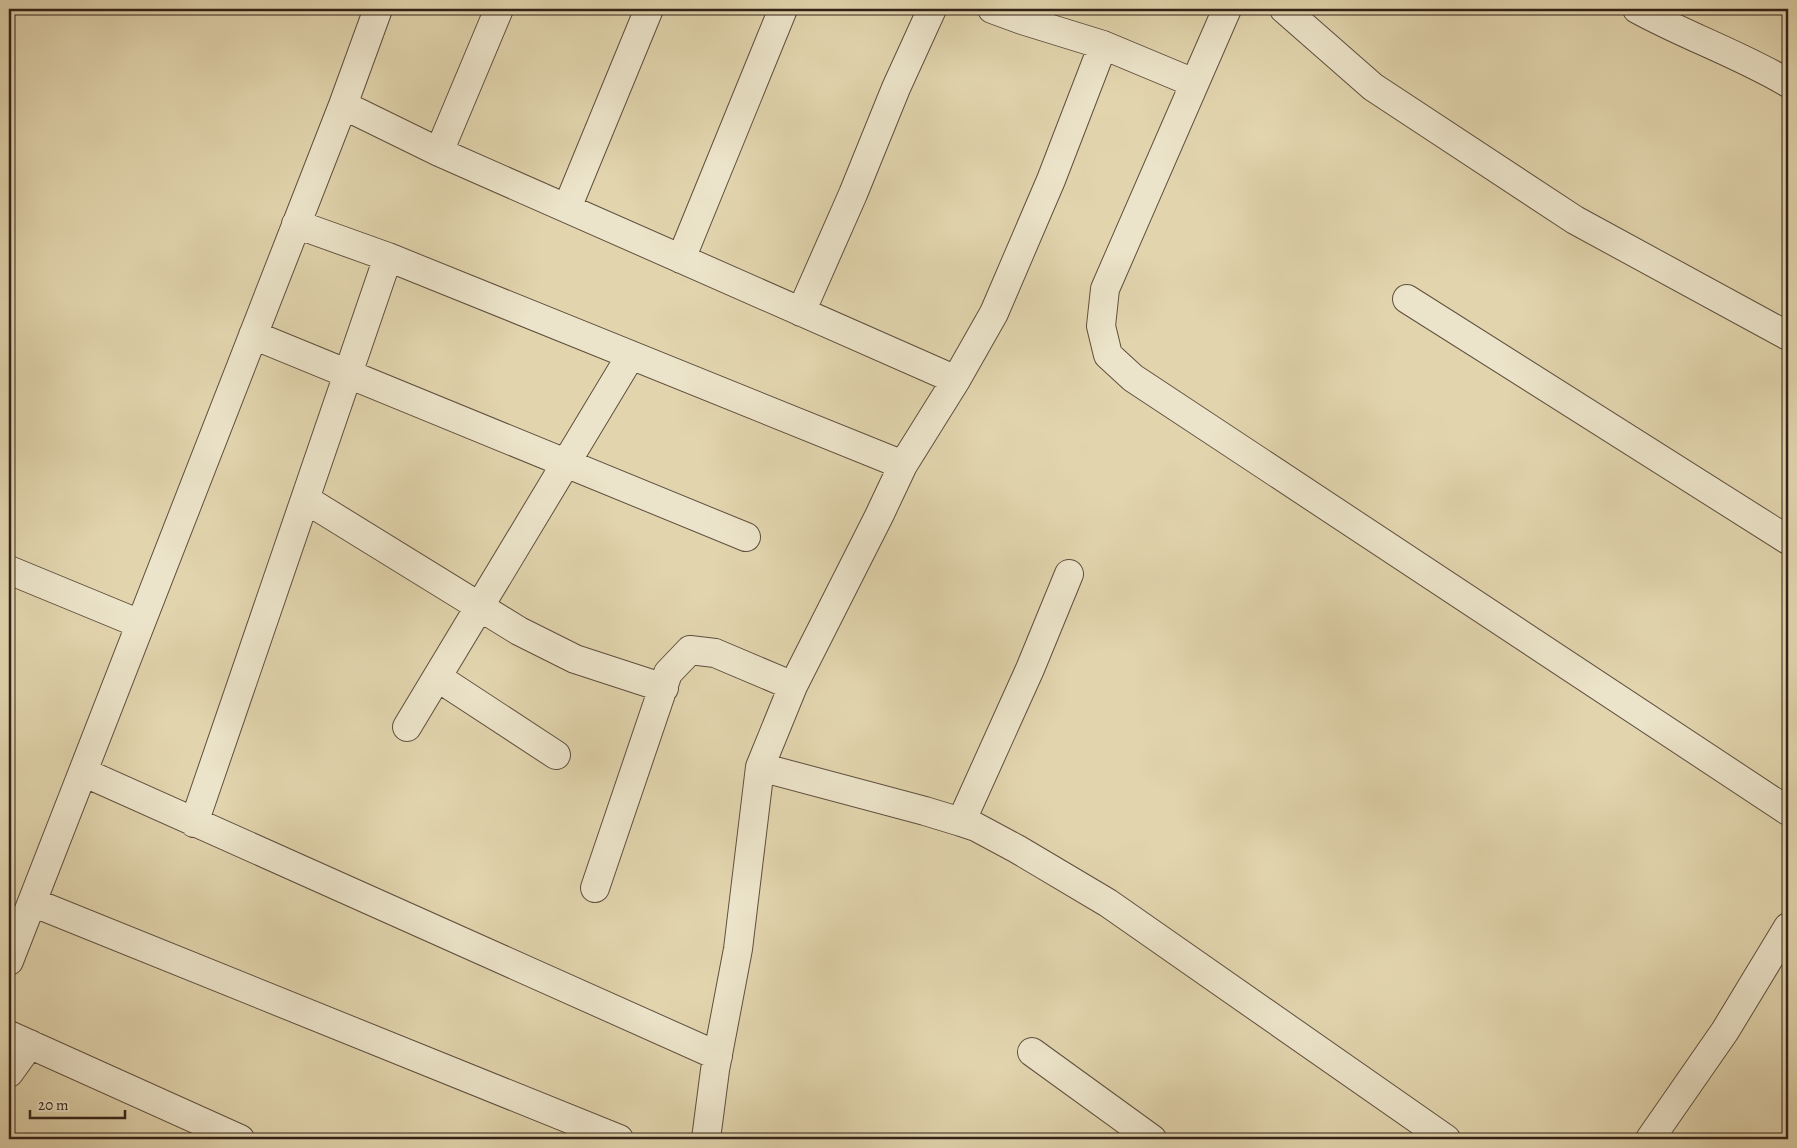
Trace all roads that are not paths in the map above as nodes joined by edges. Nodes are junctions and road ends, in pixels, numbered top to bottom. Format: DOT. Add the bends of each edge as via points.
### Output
graph roads {
  1 [pos="378,9"];
  2 [pos="499,9"];
  3 [pos="650,9"];
  4 [pos="783,9"];
  5 [pos="932,9"];
  6 [pos="992,9"];
  7 [pos="1227,9"];
  8 [pos="1284,9"];
  9 [pos="1637,9"];
  10 [pos="1103,45"];
  11 [pos="1194,83"];
  12 [pos="1788,83"];
  13 [pos="343,105"];
  14 [pos="439,152"];
  15 [pos="567,208"];
  16 [pos="296,224"];
  17 [pos="388,257"];
  18 [pos="681,259"];
  19 [pos="1407,299"];
  20 [pos="801,312"];
  21 [pos="253,335"];
  22 [pos="1788,336"];
  23 [pos="631,355"];
  24 [pos="348,374"];
  25 [pos="956,380"];
  26 [pos="565,462"];
  27 [pos="903,465"];
  28 [pos="305,499"];
  29 [pos="746,537"];
  30 [pos="1788,540"];
  31 [pos="1069,574"];
  32 [pos="12,577"];
  33 [pos="478,607"];
  34 [pos="140,624"];
  35 [pos="437,677"];
  36 [pos="792,686"];
  37 [pos="664,688"];
  38 [pos="407,727"];
  39 [pos="556,754"];
  40 [pos="760,766"];
  41 [pos="82,772"];
  42 [pos="1788,811"];
  43 [pos="961,822"];
  44 [pos="194,823"];
  45 [pos="595,888"];
  46 [pos="32,902"];
  47 [pos="1788,927"];
  48 [pos="9,961"];
  49 [pos="19,1039"];
  50 [pos="1032,1052"];
  51 [pos="718,1056"];
  52 [pos="9,1073"];
  53 [pos="240,1139"];
  54 [pos="619,1139"];
  55 [pos="706,1139"];
  56 [pos="1152,1139"];
  57 [pos="1446,1139"];
  58 [pos="1650,1139"];
  1 -- 13 [label="street"];
  2 -- 14 [label="street"];
  3 -- 15 [label="street"];
  4 -- 18 [label="street"];
  5 -- 20 [label="street"];
  6 -- 10 [label="street"];
  7 -- 11 [label="street"];
  8 -- 22 [label="street" via="1373,87 1575,220"];
  9 -- 12 [label="street" via="1741,57"];
  10 -- 11 [label="street"];
  10 -- 25 [label="street" via="1051,180 994,313"];
  11 -- 42 [label="street" via="1105,289 1101,326 1108,354 1133,378"];
  13 -- 14 [label="street"];
  13 -- 16 [label="street"];
  14 -- 15 [label="street"];
  15 -- 18 [label="street"];
  16 -- 17 [label="street"];
  16 -- 21 [label="street"];
  17 -- 23 [label="street"];
  17 -- 24 [label="street"];
  18 -- 20 [label="street"];
  19 -- 30 [label="street"];
  20 -- 25 [label="street"];
  21 -- 24 [label="street"];
  21 -- 34 [label="street"];
  23 -- 26 [label="street"];
  23 -- 27 [label="street"];
  24 -- 26 [label="street"];
  24 -- 28 [label="street"];
  25 -- 27 [label="street"];
  26 -- 29 [label="street"];
  26 -- 33 [label="street"];
  27 -- 36 [label="street"];
  28 -- 33 [label="street"];
  28 -- 44 [label="street"];
  31 -- 43 [label="street"];
  32 -- 34 [label="street"];
  33 -- 35 [label="street"];
  33 -- 37 [label="street" via="575,659"];
  34 -- 41 [label="street"];
  35 -- 38 [label="street"];
  35 -- 39 [label="street"];
  36 -- 37 [label="street" via="714,653 690,650 668,673"];
  36 -- 40 [label="street"];
  37 -- 45 [label="street"];
  40 -- 43 [label="street"];
  40 -- 51 [label="street" via="738,949"];
  41 -- 44 [label="street"];
  41 -- 46 [label="street"];
  43 -- 57 [label="street" via="1017,848 1108,903"];
  44 -- 51 [label="street"];
  46 -- 48 [label="street"];
  46 -- 54 [label="street"];
  47 -- 58 [label="street" via="1725,1031"];
  49 -- 52 [label="street"];
  49 -- 53 [label="street"];
  50 -- 56 [label="street"];
  51 -- 55 [label="street"];
}
